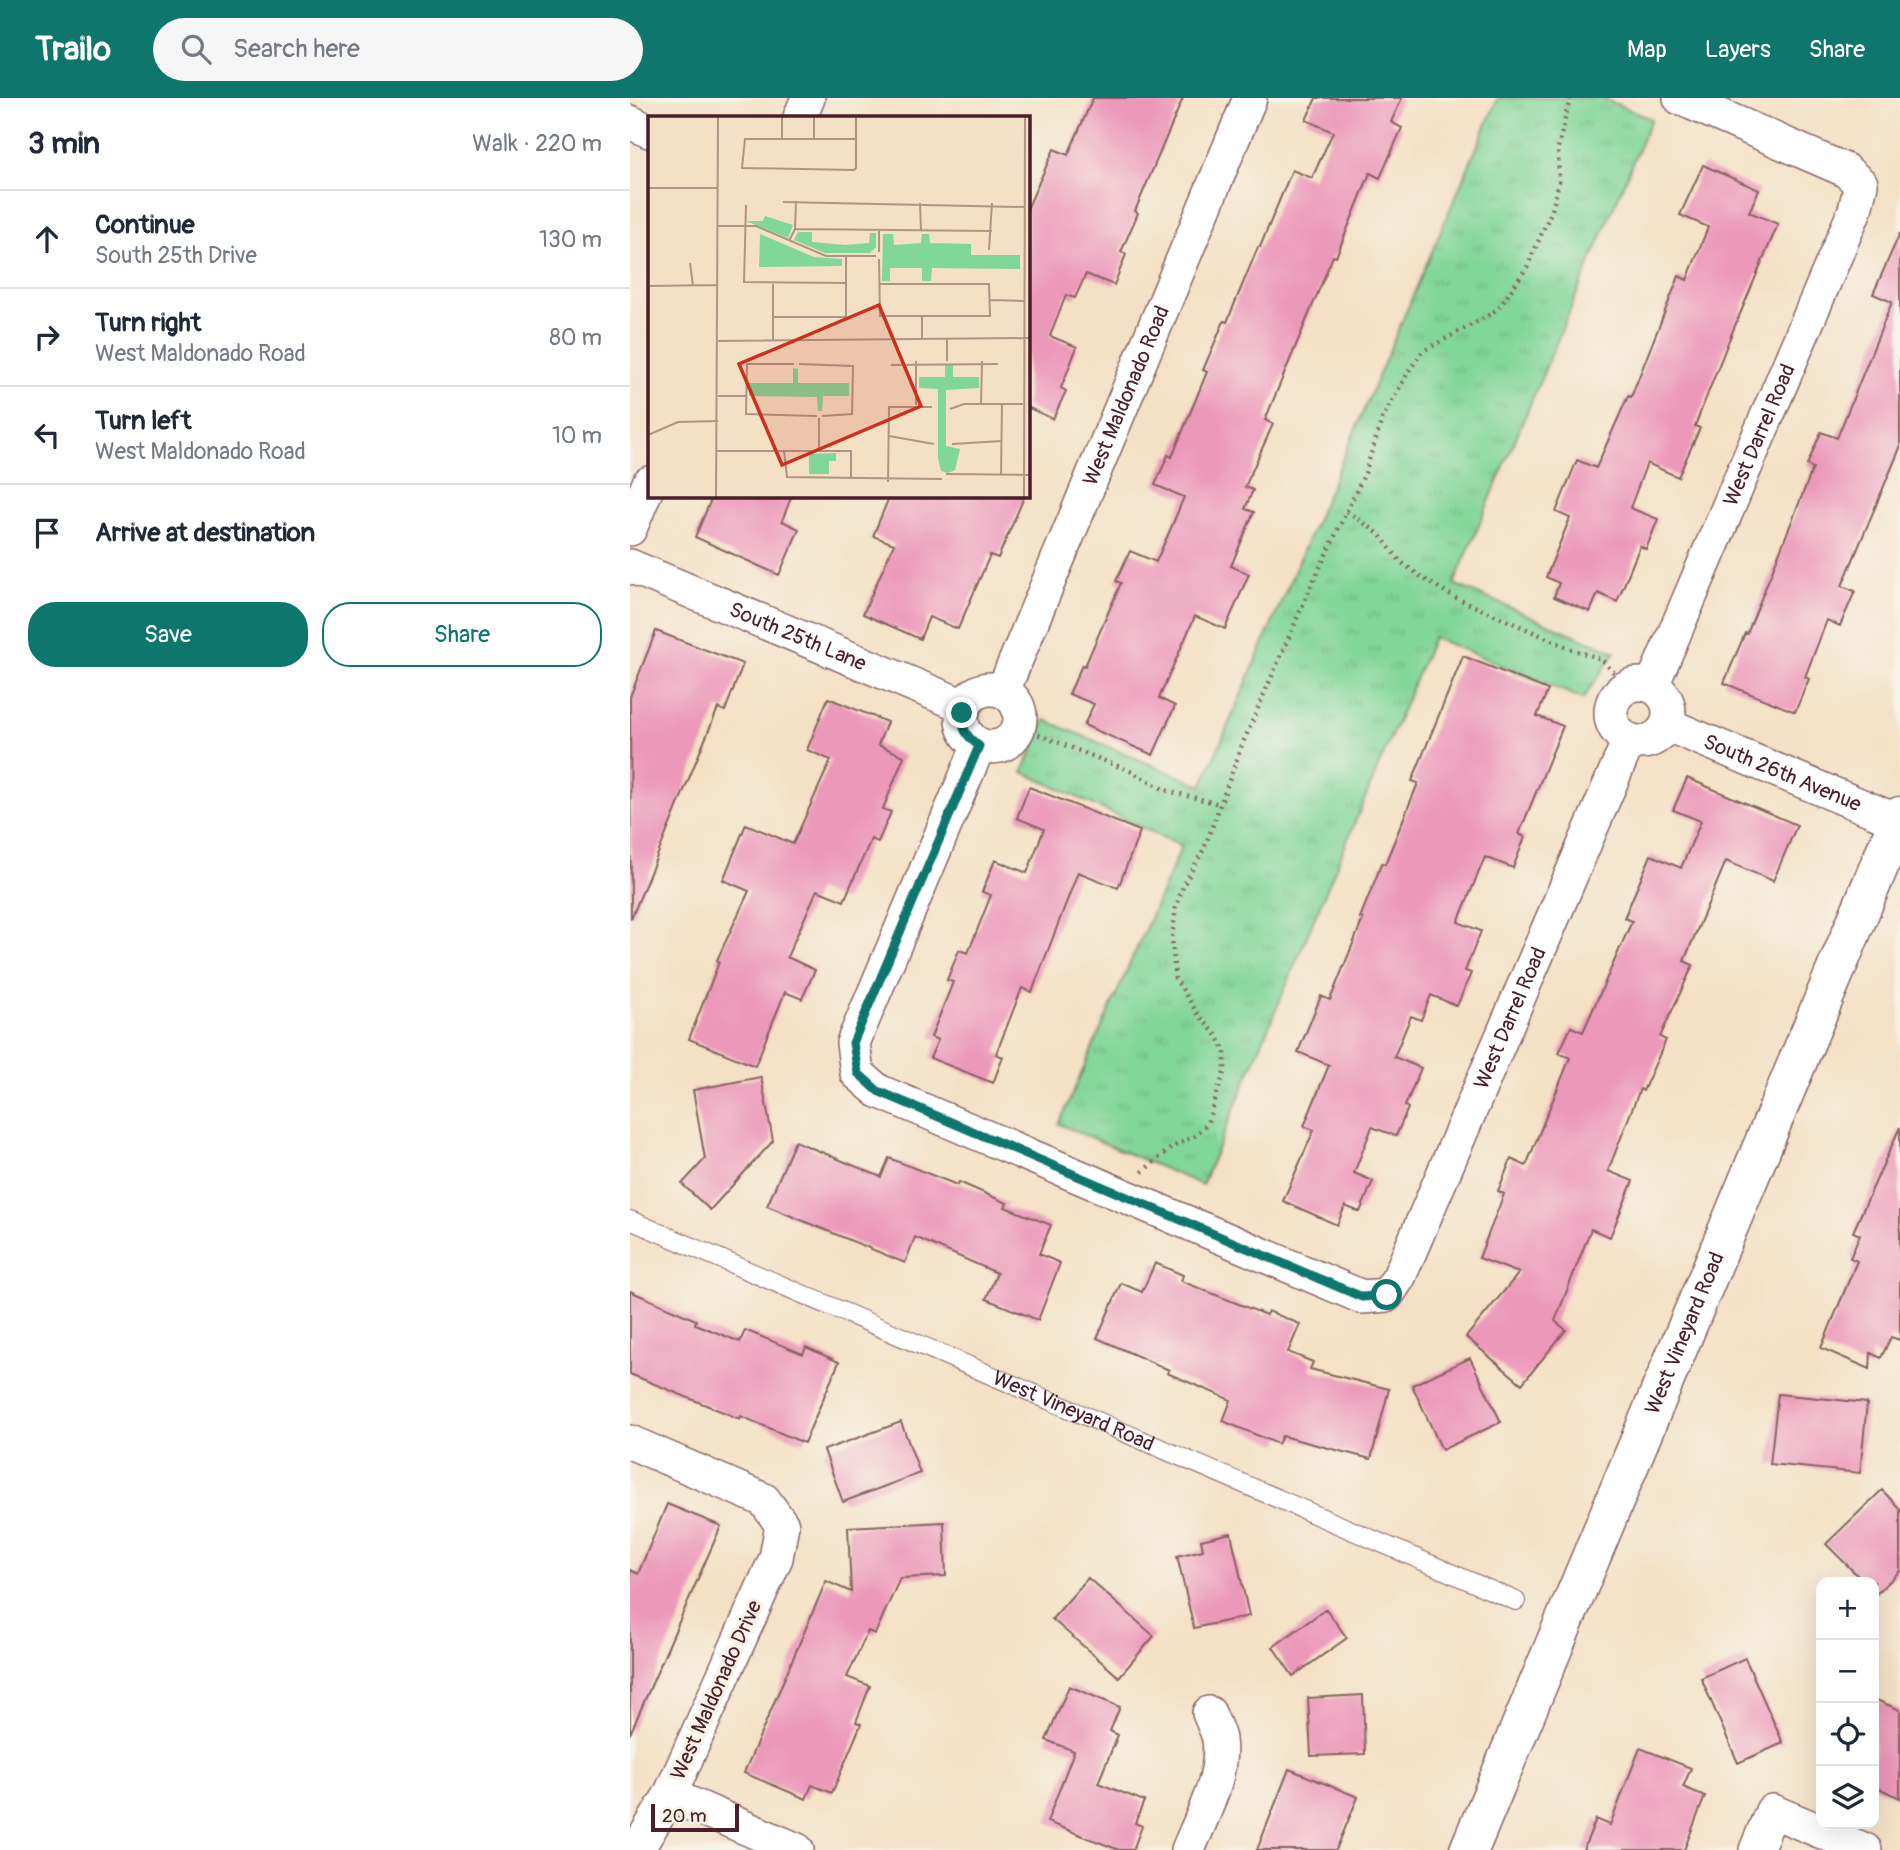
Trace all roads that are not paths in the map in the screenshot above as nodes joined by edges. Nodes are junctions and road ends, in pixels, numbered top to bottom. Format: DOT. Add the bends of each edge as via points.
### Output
graph roads {
  1 [pos="808,98"];
  2 [pos="1250,98"];
  3 [pos="1679,98"];
  4 [pos="800,116"];
  5 [pos="630,122"];
  6 [pos="648,131"];
  7 [pos="648,485"];
  8 [pos="630,528"];
  9 [pos="630,566"];
  10 [pos="1639,686"];
  11 [pos="1003,691"];
  12 [pos="964,706"];
  13 [pos="1668,725"];
  14 [pos="1629,740"];
  15 [pos="979,746"];
  16 [pos="1899,818"];
  17 [pos="630,1220"];
  18 [pos="630,1442"];
  19 [pos="1516,1601"];
  20 [pos="1209,1713"];
  21 [pos="670,1795"];
  22 [pos="637,1850"];
  23 [pos="797,1850"];
  24 [pos="1188,1850"];
  25 [pos="1469,1850"];
  26 [pos="1756,1850"];
  27 [pos="1865,1850"];
  1 -- 4 [label="street"];
  2 -- 11 [label="street, West Maldonado Road"];
  3 -- 10 [label="street, West Darrel Road" via="1845,170 1861,184 1855,210"];
  5 -- 6 [label="street"];
  7 -- 8 [label="street"];
  9 -- 12 [label="street, South 25th Lane"];
  10 -- 13 [label="street" via="1663,693 1669,705"];
  10 -- 14 [label="street, West Darrel Road" via="1617,695 1611,707 1618,732"];
  11 -- 12 [label="street" via="977,692"];
  11 -- 15 [label="street" via="1019,710 1019,727 1005,745"];
  12 -- 15 [label="street" via="962,726"];
  13 -- 14 [label="street" via="1654,739"];
  13 -- 16 [label="street, South 26th Avenue"];
  14 -- 15 [label="street, West Darrel Road" via="1399,1277 1387,1295 1362,1297 878,1091 858,1073 853,1043"];
  16 -- 25 [label="street, West Vineyard Road"];
  17 -- 19 [label="lane, West Vineyard Road"];
  18 -- 21 [label="street, West Maldonado Drive" via="764,1500 782,1525 776,1558"];
  20 -- 24 [label="street" via="1218,1737 1216,1780"];
  21 -- 22 [label="street, West Maldonado Drive"];
  21 -- 23 [label="street"];
  26 -- 27 [label="street" via="1772,1811"];
}
